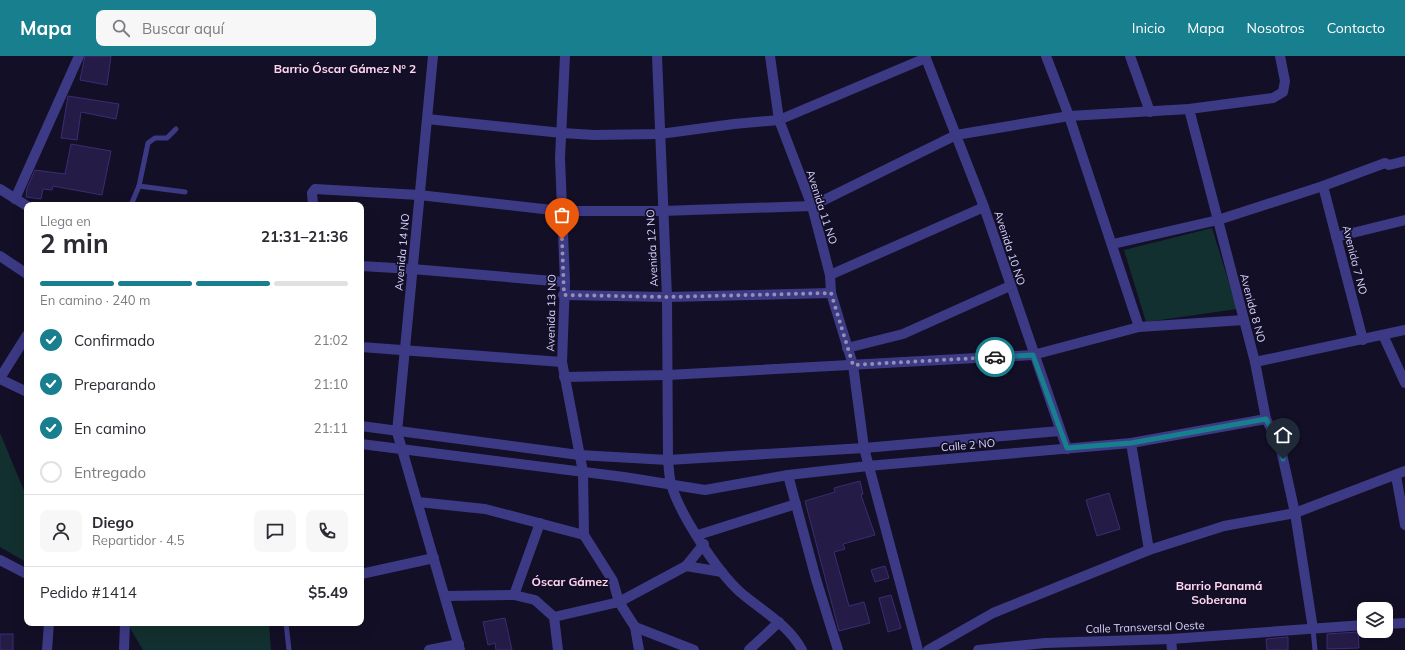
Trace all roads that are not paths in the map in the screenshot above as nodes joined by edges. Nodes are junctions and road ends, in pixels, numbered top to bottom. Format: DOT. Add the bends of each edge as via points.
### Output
graph roads {
  1 [pos="78,56"];
  2 [pos="433,56"];
  3 [pos="565,56"];
  4 [pos="658,56"];
  5 [pos="770,56"];
  6 [pos="1046,56"];
  7 [pos="1130,56"];
  8 [pos="1280,56"];
  9 [pos="925,57"];
  10 [pos="1189,109"];
  11 [pos="1150,112"];
  12 [pos="1069,116"];
  13 [pos="427,119"];
  14 [pos="779,120"];
  15 [pos="176,129"];
  16 [pos="562,133"];
  17 [pos="660,134"];
  18 [pos="956,135"];
  19 [pos="1405,161"];
  20 [pos="139,186"];
  21 [pos="1323,186"];
  22 [pos="0,189"];
  23 [pos="185,192"];
  24 [pos="419,195"];
  25 [pos="15,199"];
  26 [pos="132,202"];
  27 [pos="313,202"];
  28 [pos="24,204"];
  29 [pos="812,206"];
  30 [pos="984,207"];
  31 [pos="561,210"];
  32 [pos="662,211"];
  33 [pos="1218,220"];
  34 [pos="1405,220"];
  35 [pos="1336,237"];
  36 [pos="1113,244"];
  37 [pos="0,256"];
  38 [pos="364,266"];
  39 [pos="412,269"];
  40 [pos="24,272"];
  41 [pos="830,275"];
  42 [pos="565,282"];
  43 [pos="1010,286"];
  44 [pos="831,293"];
  45 [pos="564,295"];
  46 [pos="667,297"];
  47 [pos="1244,320"];
  48 [pos="1139,327"];
  49 [pos="1405,330"];
  50 [pos="1383,335"];
  51 [pos="24,340"];
  52 [pos="1363,340"];
  53 [pos="364,347"];
  54 [pos="847,348"];
  55 [pos="406,350"];
  56 [pos="1033,355"];
  57 [pos="562,362"];
  58 [pos="1255,362"];
  59 [pos="853,365"];
  60 [pos="668,374"];
  61 [pos="564,377"];
  62 [pos="0,378"];
  63 [pos="1405,383"];
  64 [pos="24,390"];
  65 [pos="1266,419"];
  66 [pos="364,426"];
  67 [pos="1060,431"];
  68 [pos="397,432"];
  69 [pos="1131,443"];
  70 [pos="364,444"];
  71 [pos="864,448"];
  72 [pos="1067,448"];
  73 [pos="403,450"];
  74 [pos="579,455"];
  75 [pos="668,460"];
  76 [pos="868,466"];
  77 [pos="1405,471"];
  78 [pos="583,472"];
  79 [pos="788,475"];
  80 [pos="1396,476"];
  81 [pos="671,486"];
  82 [pos="418,502"];
  83 [pos="796,504"];
  84 [pos="1295,513"];
  85 [pos="540,523"];
  86 [pos="1405,525"];
  87 [pos="584,535"];
  88 [pos="698,536"];
  89 [pos="704,544"];
  90 [pos="1149,550"];
  91 [pos="434,558"];
  92 [pos="0,560"];
  93 [pos="686,566"];
  94 [pos="24,572"];
  95 [pos="722,572"];
  96 [pos="364,573"];
  97 [pos="514,595"];
  98 [pos="445,596"];
  99 [pos="620,602"];
  100 [pos="554,616"];
  101 [pos="779,622"];
  102 [pos="1405,623"];
  103 [pos="1393,624"];
  104 [pos="49,626"];
  105 [pos="125,626"];
  106 [pos="286,626"];
  107 [pos="1357,626"];
  108 [pos="635,627"];
  109 [pos="1313,629"];
  110 [pos="1171,639"];
  111 [pos="459,647"];
  112 [pos="47,650"];
  113 [pos="124,650"];
  114 [pos="289,650"];
  115 [pos="429,650"];
  116 [pos="558,650"];
  117 [pos="639,650"];
  118 [pos="694,650"];
  119 [pos="749,650"];
  120 [pos="802,650"];
  121 [pos="838,650"];
  122 [pos="918,650"];
  123 [pos="928,650"];
  124 [pos="978,650"];
  125 [pos="1172,650"];
  126 [pos="1315,650"];
  1 -- 25 [label="street"];
  2 -- 13 [label="street, Avenida 14 NO"];
  3 -- 16 [label="street, Avenida 13 NO"];
  4 -- 17 [label="street, Avenida 12 NO"];
  5 -- 14 [label="street, Avenida 11 NO"];
  6 -- 12 [label="street"];
  7 -- 11 [label="street"];
  8 -- 10 [label="street" via="1285,82 1283,92 1273,98"];
  9 -- 14 [label="street"];
  9 -- 18 [label="street, Avenida 10 NO"];
  10 -- 11 [label="street"];
  10 -- 33 [label="street, Avenida 8 NO"];
  11 -- 12 [label="street"];
  12 -- 18 [label="street"];
  12 -- 36 [label="street"];
  13 -- 16 [label="street"];
  13 -- 24 [label="street, Avenida 14 NO"];
  14 -- 17 [label="street"];
  14 -- 29 [label="street, Avenida 11 NO"];
  15 -- 20 [label="lane" via="167,138 155,138 148,143"];
  16 -- 17 [label="street"];
  16 -- 31 [label="street, Avenida 13 NO"];
  17 -- 32 [label="street, Avenida 12 NO"];
  18 -- 29 [label="street"];
  18 -- 30 [label="street, Avenida 10 NO"];
  19 -- 21 [label="street" via="1390,165 1385,163"];
  20 -- 23 [label="lane"];
  20 -- 26 [label="lane"];
  21 -- 33 [label="street"];
  21 -- 35 [label="street, Avenida 7 NO"];
  22 -- 25 [label="street"];
  24 -- 27 [label="street" via="315,189 312,193"];
  24 -- 31 [label="street"];
  24 -- 39 [label="street, Avenida 14 NO"];
  25 -- 28 [label="street"];
  29 -- 32 [label="street"];
  29 -- 41 [label="street, Avenida 11 NO"];
  30 -- 41 [label="street"];
  30 -- 43 [label="street, Avenida 10 NO"];
  31 -- 32 [label="street"];
  31 -- 42 [label="street, Avenida 13 NO"];
  32 -- 46 [label="street, Avenida 12 NO"];
  33 -- 36 [label="street"];
  33 -- 47 [label="street, Avenida 8 NO"];
  34 -- 35 [label="street"];
  35 -- 52 [label="street, Avenida 7 NO"];
  36 -- 48 [label="street"];
  37 -- 40 [label="street"];
  38 -- 39 [label="street"];
  39 -- 42 [label="street"];
  39 -- 55 [label="street, Avenida 14 NO"];
  41 -- 44 [label="street, Avenida 11 NO"];
  42 -- 45 [label="street, Avenida 13 NO"];
  43 -- 54 [label="street" via="903,334"];
  43 -- 56 [label="street, Avenida 10 NO"];
  44 -- 46 [label="street"];
  44 -- 54 [label="street, Avenida 11 NO"];
  45 -- 46 [label="street"];
  45 -- 57 [label="street, Avenida 13 NO"];
  46 -- 60 [label="street, Avenida 12 NO"];
  47 -- 48 [label="street"];
  47 -- 58 [label="street, Avenida 8 NO"];
  48 -- 56 [label="street"];
  49 -- 50 [label="street"];
  50 -- 52 [label="street"];
  50 -- 63 [label="street"];
  51 -- 62 [label="street"];
  52 -- 58 [label="street"];
  53 -- 55 [label="street"];
  54 -- 59 [label="street, Avenida 11 NO"];
  55 -- 57 [label="street"];
  55 -- 68 [label="street, Avenida 14 NO"];
  56 -- 59 [label="street"];
  56 -- 67 [label="street, Avenida 10 NO"];
  57 -- 61 [label="street, Avenida 13 NO"];
  58 -- 65 [label="street, Avenida 8 NO"];
  59 -- 60 [label="street"];
  59 -- 71 [label="street, Avenida 11 NO"];
  60 -- 61 [label="street"];
  60 -- 75 [label="street, Avenida 12 NO"];
  61 -- 74 [label="street, Avenida 13 NO"];
  62 -- 64 [label="street"];
  65 -- 69 [label="street, Calle 2 NO"];
  65 -- 84 [label="street, Avenida 8 NO" via="1280,445"];
  66 -- 68 [label="street"];
  67 -- 71 [label="street"];
  67 -- 72 [label="street, Avenida 10 NO"];
  68 -- 73 [label="street, Avenida 14 NO"];
  68 -- 74 [label="street"];
  69 -- 72 [label="street, Calle 2 NO"];
  69 -- 90 [label="street"];
  70 -- 73 [label="street, Calle 2 NO"];
  71 -- 75 [label="street"];
  71 -- 76 [label="street, Avenida 11 NO"];
  72 -- 76 [label="street, Calle 2 NO"];
  73 -- 78 [label="street, Calle 2 NO"];
  73 -- 82 [label="street, Avenida 14 NO"];
  74 -- 75 [label="street"];
  74 -- 78 [label="street, Avenida 13 NO"];
  75 -- 81 [label="street, Avenida 12 NO"];
  76 -- 79 [label="street, Calle 2 NO"];
  76 -- 122 [label="street, Avenida 11 NO"];
  77 -- 80 [label="street"];
  78 -- 81 [label="street, Calle 2 NO"];
  78 -- 87 [label="street, Avenida 13 NO"];
  79 -- 81 [label="street, Calle 2 NO" via="705,490"];
  79 -- 83 [label="street"];
  80 -- 84 [label="street"];
  80 -- 86 [label="street"];
  81 -- 88 [label="street, Avenida 12 NO" via="683,515"];
  82 -- 85 [label="street" via="485,509"];
  82 -- 91 [label="street, Avenida 14 NO"];
  83 -- 88 [label="street"];
  83 -- 121 [label="street"];
  84 -- 90 [label="street" via="1224,526"];
  84 -- 109 [label="street, Avenida 8 NO"];
  85 -- 87 [label="street"];
  85 -- 97 [label="street"];
  87 -- 99 [label="street" via="613,581"];
  88 -- 89 [label="street, Avenida 12 NO"];
  89 -- 93 [label="street"];
  89 -- 95 [label="street, Avenida 12 NO"];
  90 -- 123 [label="street" via="993,613"];
  91 -- 96 [label="street"];
  91 -- 98 [label="street, Avenida 14 NO"];
  92 -- 94 [label="street"];
  93 -- 95 [label="street"];
  93 -- 99 [label="street"];
  95 -- 101 [label="street, Avenida 12 NO" via="740,591"];
  97 -- 98 [label="street"];
  97 -- 100 [label="street" via="535,600"];
  98 -- 111 [label="street, Avenida 14 NO"];
  99 -- 100 [label="street"];
  99 -- 108 [label="street"];
  100 -- 116 [label="street"];
  101 -- 119 [label="street"];
  101 -- 120 [label="street, Avenida 12 NO" via="795,637"];
  102 -- 103 [label="street"];
  104 -- 112 [label="street"];
  105 -- 113 [label="street"];
  106 -- 114 [label="lane"];
  107 -- 109 [label="street, Calle Transversal Oeste"];
  108 -- 117 [label="street"];
  108 -- 118 [label="street"];
  109 -- 110 [label="street, Calle Transversal Oeste"];
  109 -- 126 [label="lane"];
  110 -- 124 [label="street, Calle Transversal Oeste" via="1045,643"];
  110 -- 125 [label="street"];
  111 -- 115 [label="street"];
}
